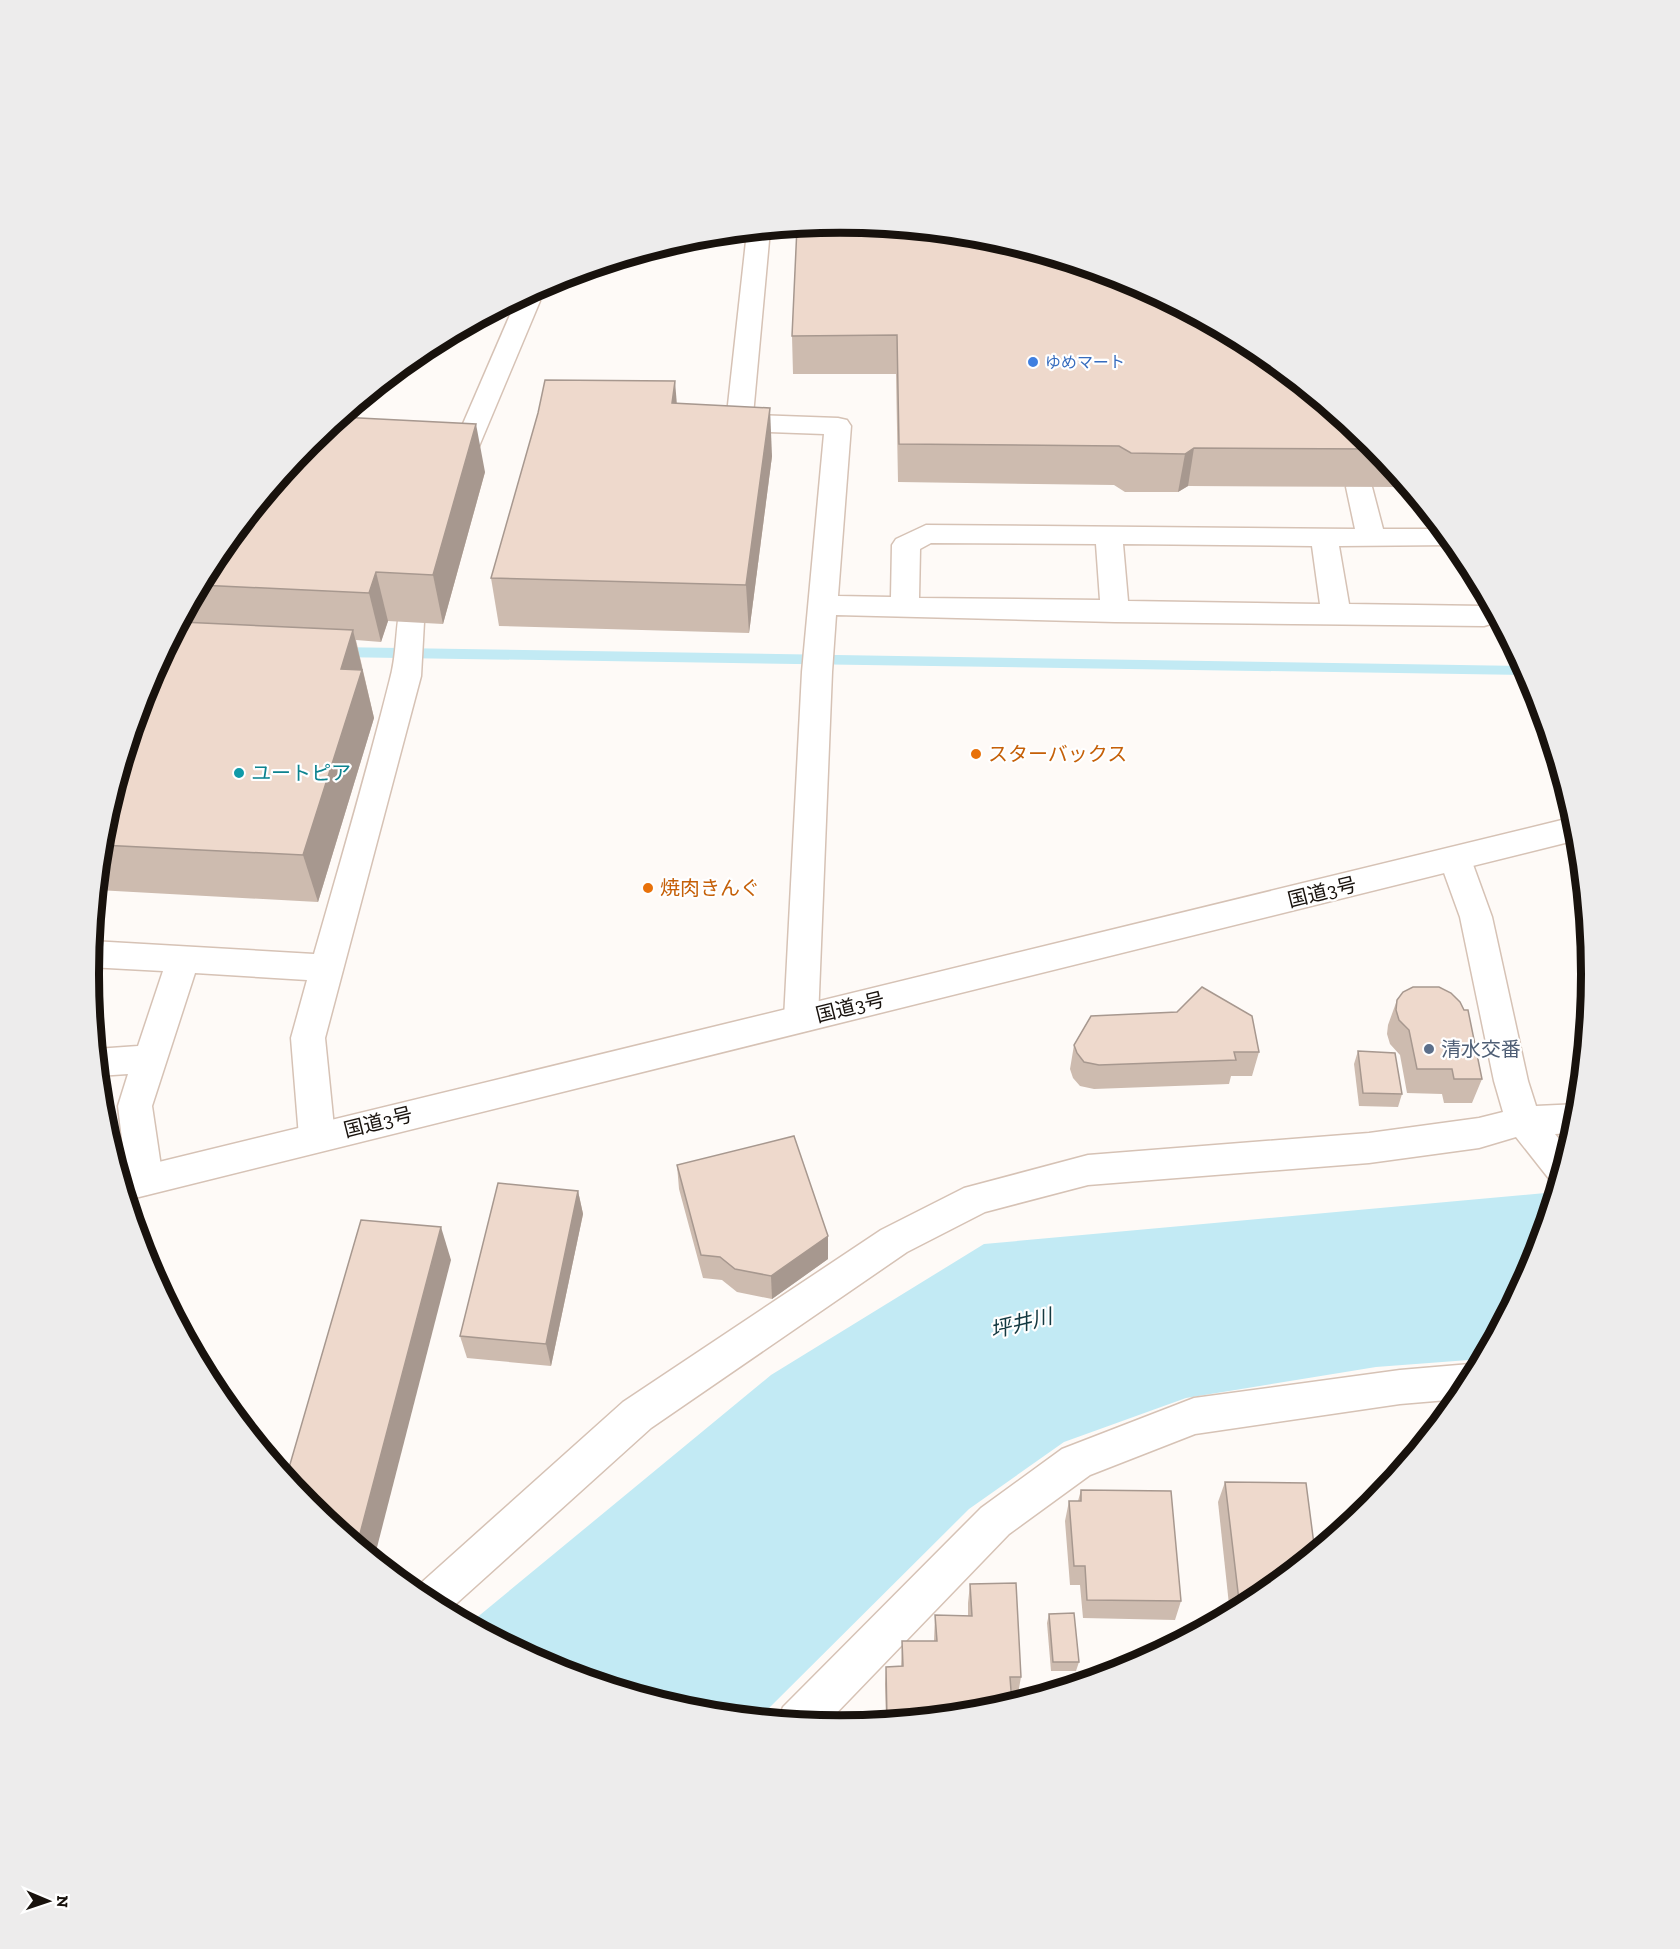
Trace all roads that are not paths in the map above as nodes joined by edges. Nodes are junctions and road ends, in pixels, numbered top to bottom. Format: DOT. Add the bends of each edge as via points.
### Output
graph roads {
  1 [pos="758,238"];
  2 [pos="527,303"];
  3 [pos="1359,487"];
  4 [pos="450,492"];
  5 [pos="1109,536"];
  6 [pos="1324,537"];
  7 [pos="1371,538"];
  8 [pos="1438,538"];
  9 [pos="430,557"];
  10 [pos="824,605"];
  11 [pos="905,607"];
  12 [pos="1114,612"];
  13 [pos="1336,614"];
  14 [pos="1484,616"];
  15 [pos="1567,831"];
  16 [pos="1455,859"];
  17 [pos="100,955"];
  18 [pos="183,960"];
  19 [pos="327,968"];
  20 [pos="801,1019"];
  21 [pos="150,1059"];
  22 [pos="104,1062"];
  23 [pos="1567,1119"];
  24 [pos="1523,1121"];
  25 [pos="317,1137"];
  26 [pos="1557,1162"];
  27 [pos="134,1183"];
  28 [pos="1458,1383"];
  29 [pos="435,1595"];
  30 [pos="806,1714"];
  1 -- 10 [label="main road" via="739,423 838,426"];
  2 -- 4 [label="main road"];
  3 -- 7 [label="main road"];
  5 -- 6 [label="main road"];
  5 -- 11 [label="main road" via="926,534 906,545"];
  5 -- 12 [label="main road"];
  6 -- 7 [label="main road"];
  6 -- 13 [label="main road"];
  7 -- 8 [label="main road"];
  9 -- 19 [label="main road" via="410,622 406,676"];
  10 -- 11 [label="main road"];
  10 -- 20 [label="main road"];
  11 -- 12 [label="main road"];
  12 -- 13 [label="main road"];
  13 -- 14 [label="main road"];
  15 -- 16 [label="main road, 国道3号"];
  16 -- 20 [label="main road, 国道3号"];
  16 -- 24 [label="main road" via="1476,917"];
  17 -- 18 [label="main road"];
  18 -- 19 [label="main road"];
  18 -- 21 [label="main road"];
  19 -- 25 [label="main road" via="308,1038"];
  20 -- 25 [label="main road, 国道3号"];
  21 -- 22 [label="main road"];
  21 -- 27 [label="main road" via="135,1106"];
  23 -- 24 [label="main road"];
  24 -- 26 [label="main road"];
  24 -- 29 [label="main road" via="1479,1133 1369,1148 1088,1170 976,1199 894,1241 637,1415"];
  25 -- 27 [label="main road, 国道3号"];
  28 -- 30 [label="main road" via="1400,1387 1194,1416 1076,1462 995,1521"];
}
